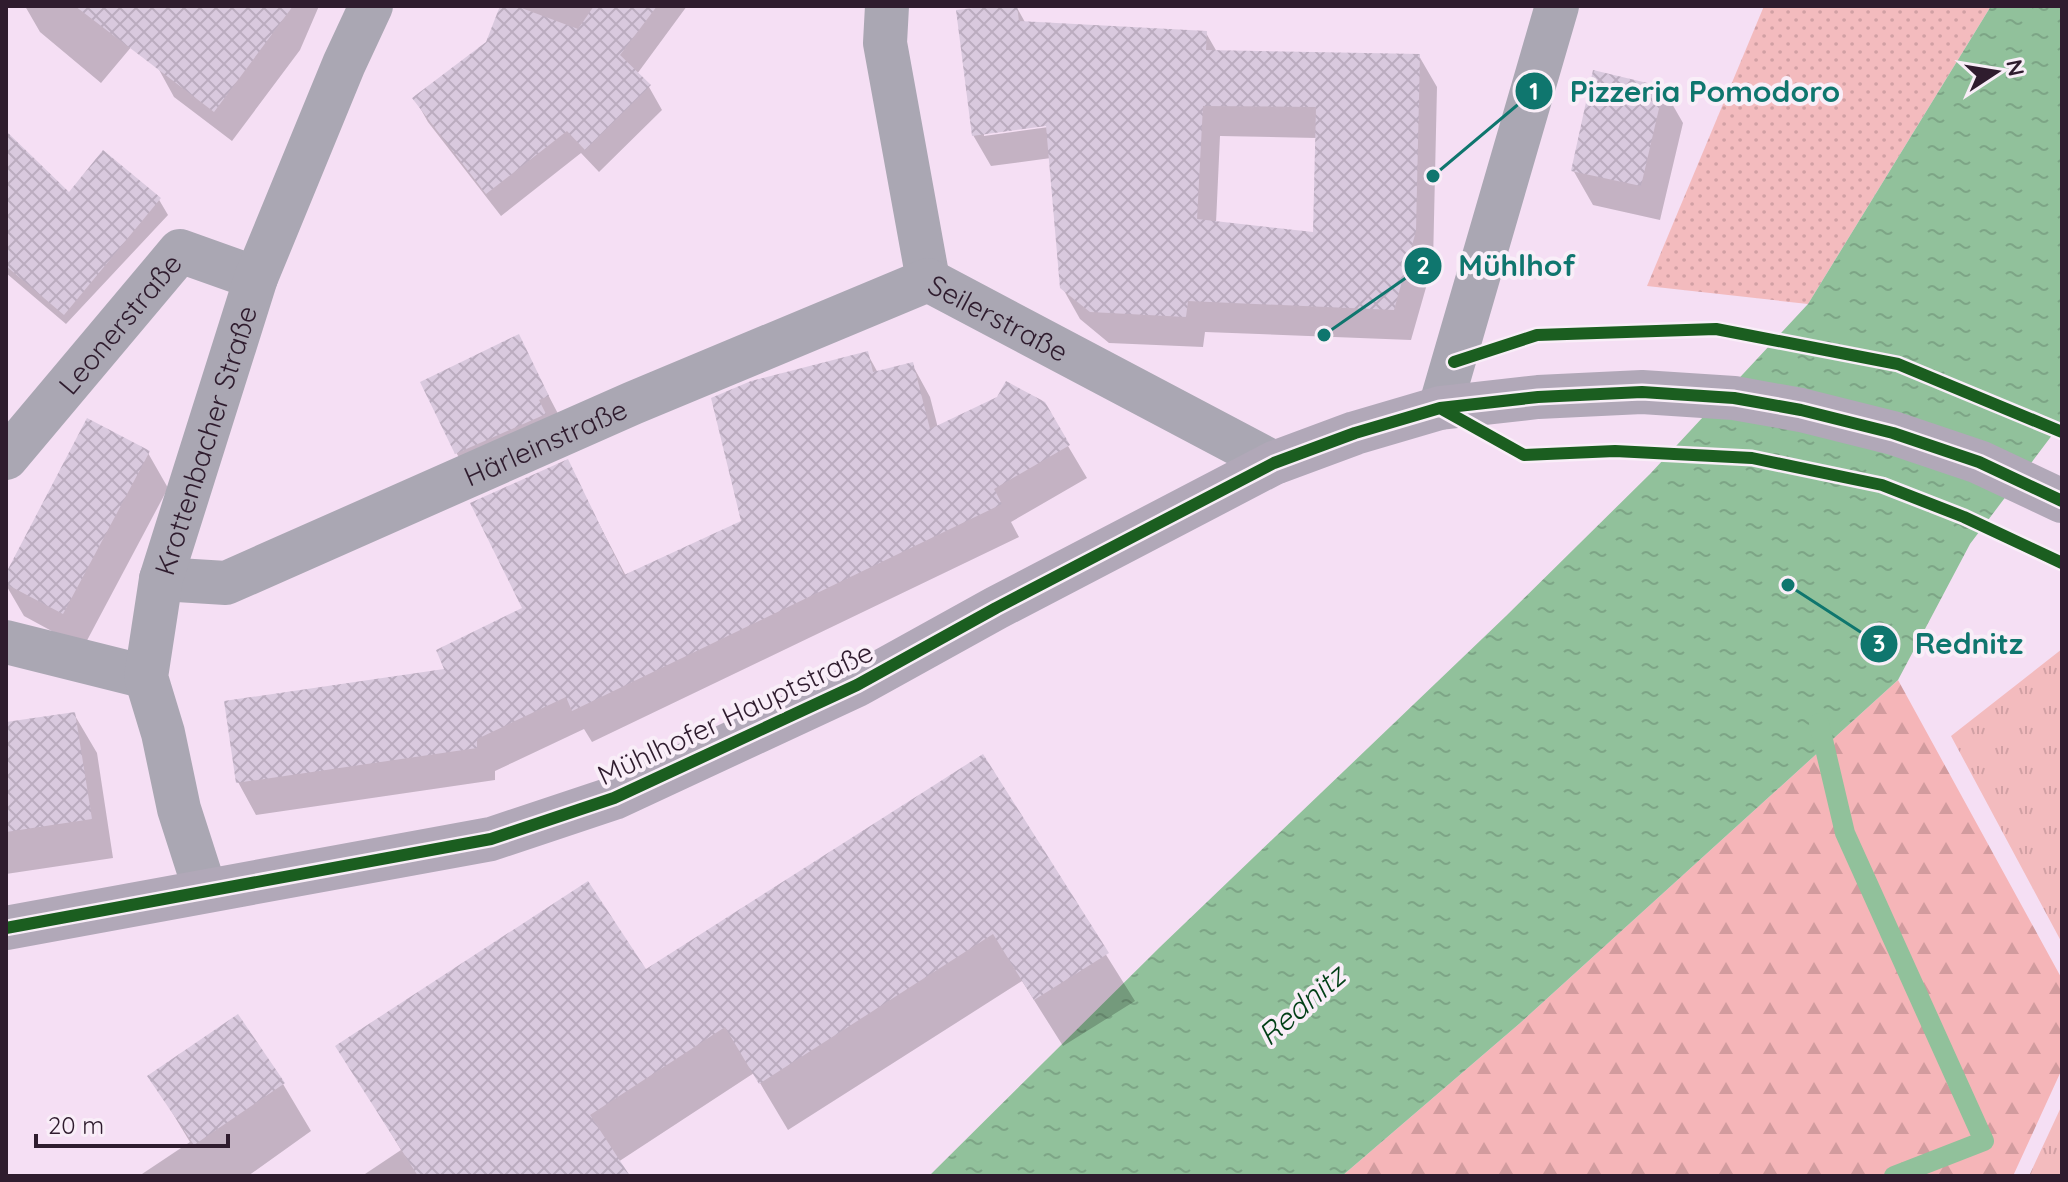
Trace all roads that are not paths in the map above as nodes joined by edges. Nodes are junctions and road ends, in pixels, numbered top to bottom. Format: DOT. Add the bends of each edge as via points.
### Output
graph roads {
  1 [pos="371,6"];
  2 [pos="887,6"];
  3 [pos="1557,6"];
  4 [pos="256,278"];
  5 [pos="928,280"];
  6 [pos="1440,408"];
  7 [pos="6,458"];
  8 [pos="1274,463"];
  9 [pos="2062,501"];
  10 [pos="161,579"];
  11 [pos="6,642"];
  12 [pos="146,677"];
  13 [pos="205,890"];
  14 [pos="6,928"];
  1 -- 4 [label="street, Krottenbacher Straße"];
  2 -- 5 [label="street, Seilerstraße" via="885,43"];
  3 -- 6 [label="street"];
  4 -- 7 [label="street, Leonerstraße" via="180,251"];
  4 -- 10 [label="street, Krottenbacher Straße"];
  5 -- 8 [label="street, Seilerstraße"];
  5 -- 10 [label="street, Härleinstraße" via="226,583"];
  6 -- 8 [label="main road, Mühlhofer Hauptstraße"];
  6 -- 9 [label="main road, Mühlhofer Hauptstraße" via="1642,392 1734,398 1893,433 1979,462"];
  8 -- 13 [label="main road, Mühlhofer Hauptstraße" via="857,685 614,798 491,839"];
  10 -- 12 [label="street, Krottenbacher Straße"];
  11 -- 12 [label="street"];
  12 -- 13 [label="street, Krottenbacher Straße"];
  13 -- 14 [label="main road, Mühlhofer Hauptstraße"];
}
